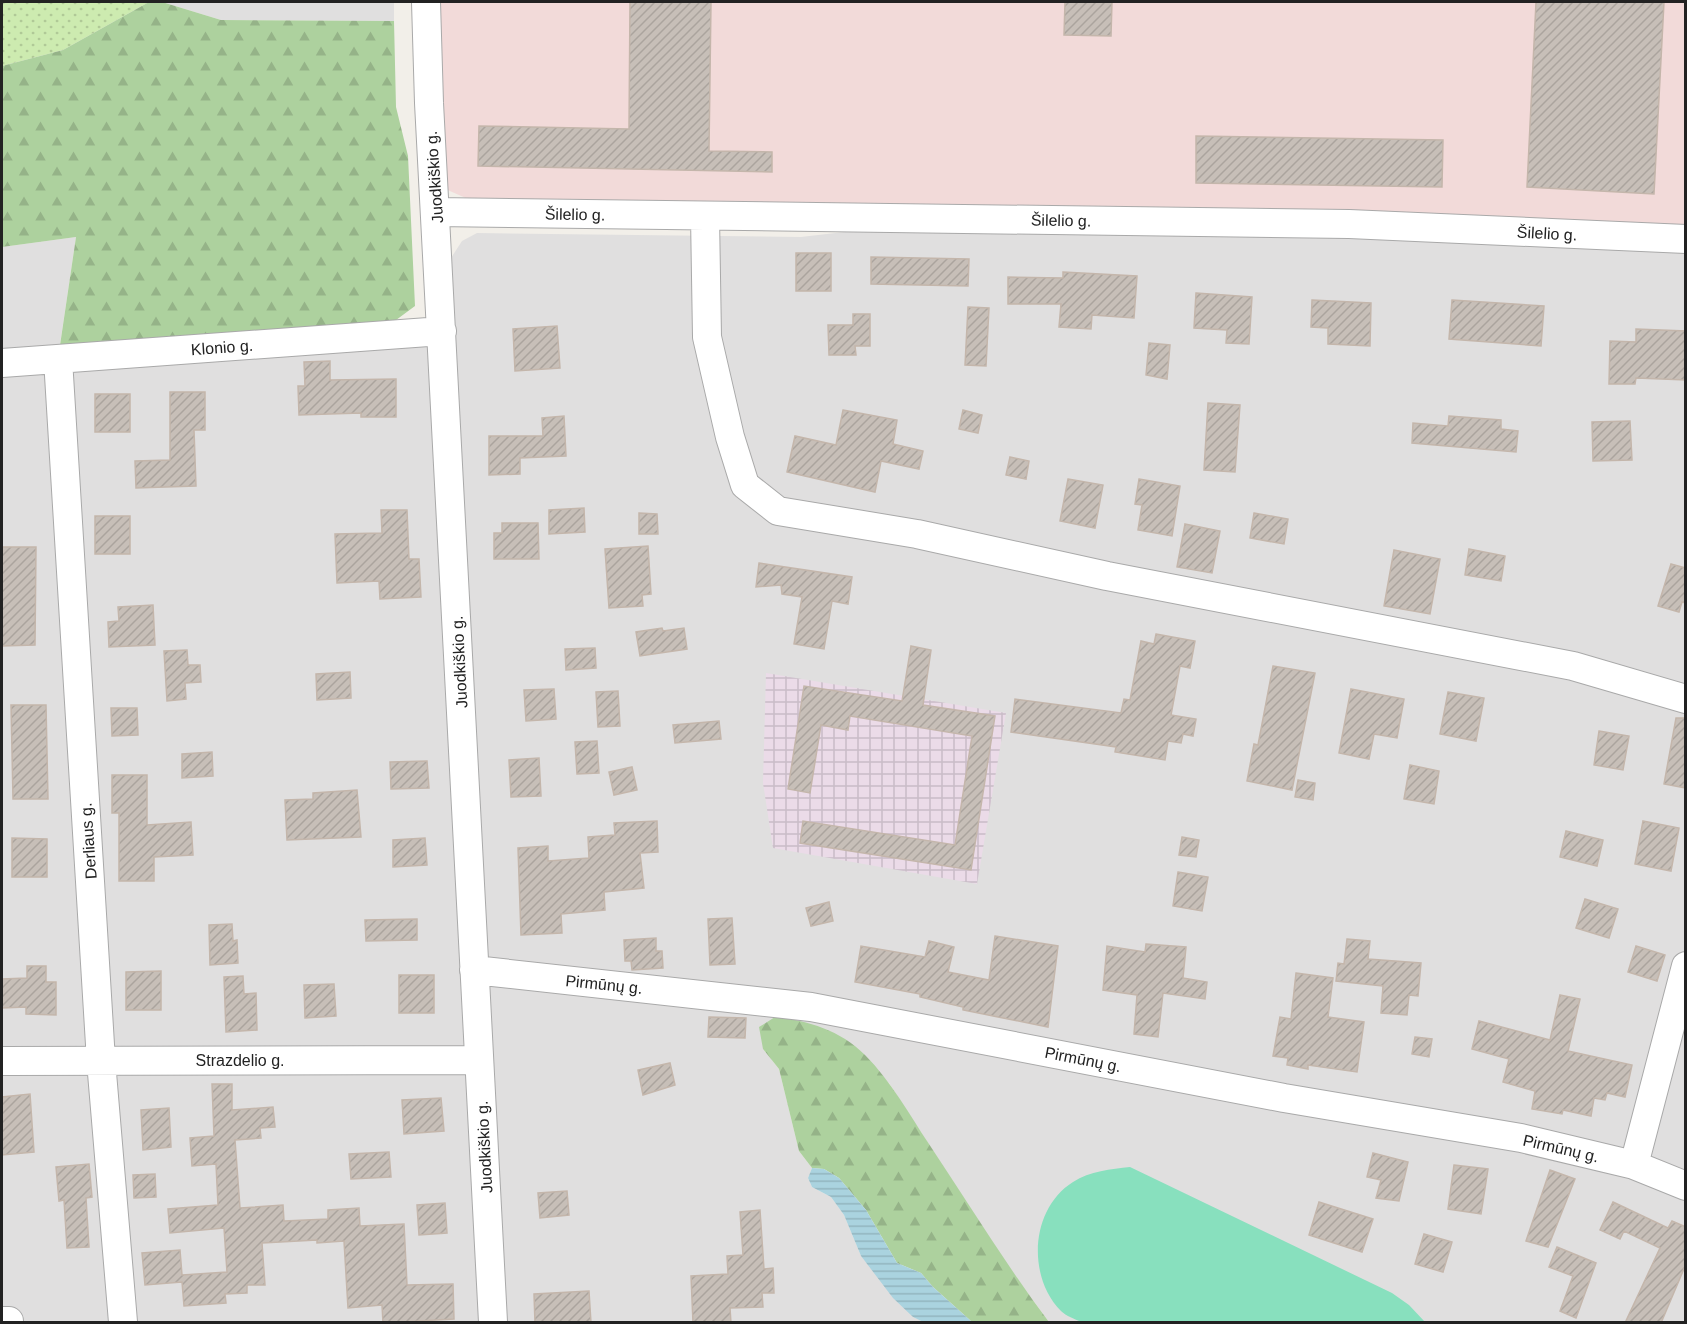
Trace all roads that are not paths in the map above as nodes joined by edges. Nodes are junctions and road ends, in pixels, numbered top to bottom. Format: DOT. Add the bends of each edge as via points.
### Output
graph roads {
  1 [pos="426,2"];
  2 [pos="436,212"];
  3 [pos="705,216"];
  4 [pos="1686,240"];
  5 [pos="442,331"];
  6 [pos="58,359"];
  7 [pos="2,363"];
  8 [pos="1686,699"];
  9 [pos="1686,966"];
  10 [pos="474,970"];
  11 [pos="479,1060"];
  12 [pos="2,1061"];
  13 [pos="101,1061"];
  14 [pos="1634,1165"];
  15 [pos="1686,1186"];
  16 [pos="123,1323"];
  17 [pos="493,1323"];
  1 -- 2 [label="street, Juodkiškio g."];
  2 -- 3 [label="street, Šilelio g."];
  2 -- 5 [label="street, Juodkiškio g."];
  3 -- 4 [label="street, Šilelio g." via="1349,224"];
  3 -- 8 [label="street" via="707,337 730,437 746,485 778,511 917,534 1107,576 1573,666"];
  5 -- 6 [label="street, Klonio g."];
  5 -- 10 [label="street, Juodkiškio g."];
  6 -- 7 [label="street, Klonio g."];
  6 -- 13 [label="street, Derliaus g."];
  9 -- 14 [label="street"];
  10 -- 11 [label="street, Juodkiškio g."];
  10 -- 14 [label="street, Pirmūnų g." via="811,1007 1284,1098 1521,1138"];
  11 -- 13 [label="street, Strazdelio g."];
  11 -- 17 [label="street, Juodkiškio g."];
  12 -- 13 [label="street, Strazdelio g."];
  13 -- 16 [label="street, Derliaus g."];
  14 -- 15 [label="street, Pirmūnų g."];
}
